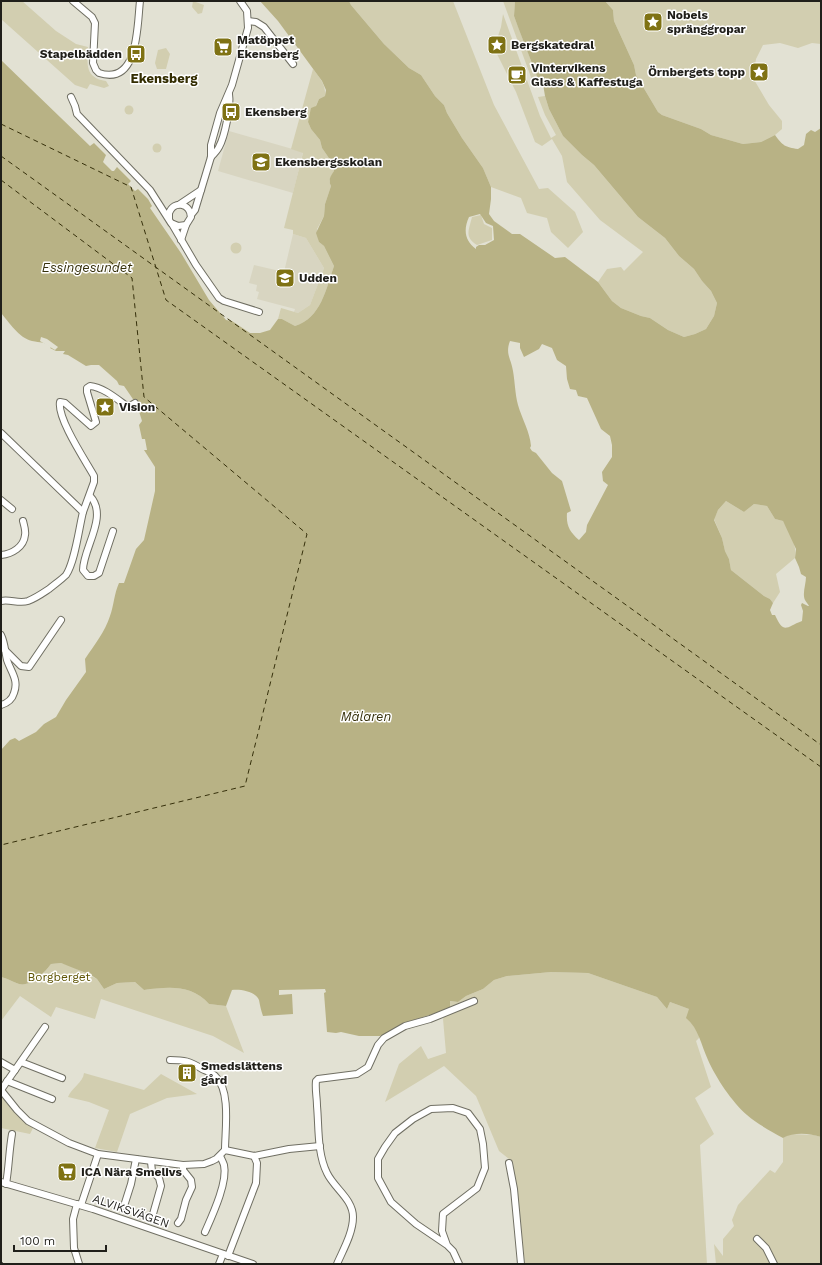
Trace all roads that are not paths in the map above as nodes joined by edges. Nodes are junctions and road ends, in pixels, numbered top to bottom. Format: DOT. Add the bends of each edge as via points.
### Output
graph roads {
  1 [pos="73,1"];
  2 [pos="140,1"];
  3 [pos="240,1"];
  4 [pos="248,21"];
  5 [pos="293,64"];
  6 [pos="71,97"];
  7 [pos="201,190"];
  8 [pos="159,204"];
  9 [pos="177,204"];
  10 [pos="191,215"];
  11 [pos="170,221"];
  12 [pos="186,225"];
  13 [pos="181,240"];
  14 [pos="259,312"];
  15 [pos="136,402"];
  16 [pos="1,433"];
  17 [pos="90,496"];
  18 [pos="1,500"];
  19 [pos="12,508"];
  20 [pos="83,512"];
  21 [pos="23,521"];
  22 [pos="112,532"];
  23 [pos="1,555"];
  24 [pos="1,601"];
  25 [pos="61,620"];
  26 [pos="1,635"];
  27 [pos="4,649"];
  28 [pos="1,705"];
  29 [pos="474,1001"];
  30 [pos="44,1027"];
  31 [pos="170,1060"];
  32 [pos="1,1062"];
  33 [pos="21,1062"];
  34 [pos="15,1070"];
  35 [pos="62,1078"];
  36 [pos="8,1081"];
  37 [pos="1,1090"];
  38 [pos="52,1099"];
  39 [pos="12,1134"];
  40 [pos="320,1146"];
  41 [pos="225,1150"];
  42 [pos="98,1154"];
  43 [pos="220,1156"];
  44 [pos="254,1156"];
  45 [pos="136,1159"];
  46 [pos="151,1162"];
  47 [pos="509,1163"];
  48 [pos="183,1165"];
  49 [pos="4,1183"];
  50 [pos="79,1205"];
  51 [pos="124,1206"];
  52 [pos="153,1214"];
  53 [pos="178,1223"];
  54 [pos="205,1232"];
  55 [pos="757,1239"];
  56 [pos="447,1245"];
  57 [pos="225,1255"];
  58 [pos="79,1264"];
  59 [pos="219,1264"];
  60 [pos="252,1264"];
  61 [pos="337,1264"];
  62 [pos="459,1264"];
  63 [pos="521,1264"];
  64 [pos="774,1264"];
  1 -- 2 [label="street" via="92,17 95,23 94,67 99,73 110,75 123,70 130,62 136,38"];
  3 -- 4 [label="street" via="247,11"];
  4 -- 5 [label="street" via="264,27"];
  4 -- 7 [label="street" via="229,94 231,102 219,147 211,157"];
  6 -- 8 [label="street" via="77,114 150,190"];
  7 -- 9 [label="street"];
  7 -- 10 [label="street"];
  8 -- 9 [label="street"];
  8 -- 11 [label="street"];
  9 -- 10 [label="street" via="187,207"];
  9 -- 11 [label="street" via="169,213"];
  10 -- 12 [label="street"];
  11 -- 12 [label="street" via="178,226"];
  11 -- 13 [label="street"];
  12 -- 13 [label="street"];
  13 -- 14 [label="street" via="219,298"];
  15 -- 17 [label="street" via="128,407 95,386 90,386 87,392 96,422 91,426 65,403 60,402 62,420 94,476"];
  16 -- 20 [label="street"];
  17 -- 20 [label="street"];
  17 -- 22 [label="street" via="98,512 83,563 83,570 88,576 99,573"];
  18 -- 19 [label="street"];
  20 -- 24 [label="street" via="71,564 59,582 28,601"];
  21 -- 23 [label="street" via="25,534 21,544 15,551"];
  25 -- 27 [label="street" via="29,667 21,666"];
  26 -- 27 [label="street"];
  27 -- 28 [label="street" via="17,687 8,702"];
  29 -- 40 [label="street" via="405,1026 384,1038 363,1072 316,1081"];
  30 -- 33 [label="street"];
  31 -- 41 [label="street" via="191,1062 216,1076 222,1087 226,1106"];
  32 -- 34 [label="street"];
  33 -- 34 [label="street"];
  33 -- 35 [label="street"];
  34 -- 36 [label="street"];
  36 -- 37 [label="street"];
  36 -- 38 [label="street"];
  37 -- 42 [label="street" via="28,1121"];
  39 -- 49 [label="street" via="9,1168"];
  40 -- 44 [label="street"];
  40 -- 61 [label="street" via="327,1173 348,1202 352,1212 350,1231"];
  41 -- 43 [label="street"];
  41 -- 44 [label="street"];
  42 -- 45 [label="street"];
  42 -- 50 [label="street"];
  43 -- 48 [label="street" via="204,1164"];
  43 -- 54 [label="street" via="224,1165 223,1179"];
  44 -- 57 [label="street" via="257,1164 256,1183"];
  45 -- 46 [label="street"];
  45 -- 51 [label="street"];
  46 -- 48 [label="street"];
  46 -- 52 [label="street" via="152,1171 160,1178 161,1186"];
  47 -- 63 [label="street"];
  48 -- 53 [label="street" via="192,1187"];
  49 -- 50 [label="street, ALVIKSVÄGEN"];
  50 -- 57 [label="street, ALVIKSVÄGEN"];
  50 -- 58 [label="street" via="73,1219 74,1248"];
  55 -- 64 [label="street" via="766,1248"];
  56 -- 56 [label="street" via="416,1224 391,1202 378,1178 378,1159 395,1133 413,1119 431,1109 453,1108 468,1113 480,1129 485,1168 477,1188 443,1214 442,1231"];
  56 -- 62 [label="street"];
  57 -- 59 [label="street"];
  57 -- 60 [label="street, ALVIKSVÄGEN"];
}
